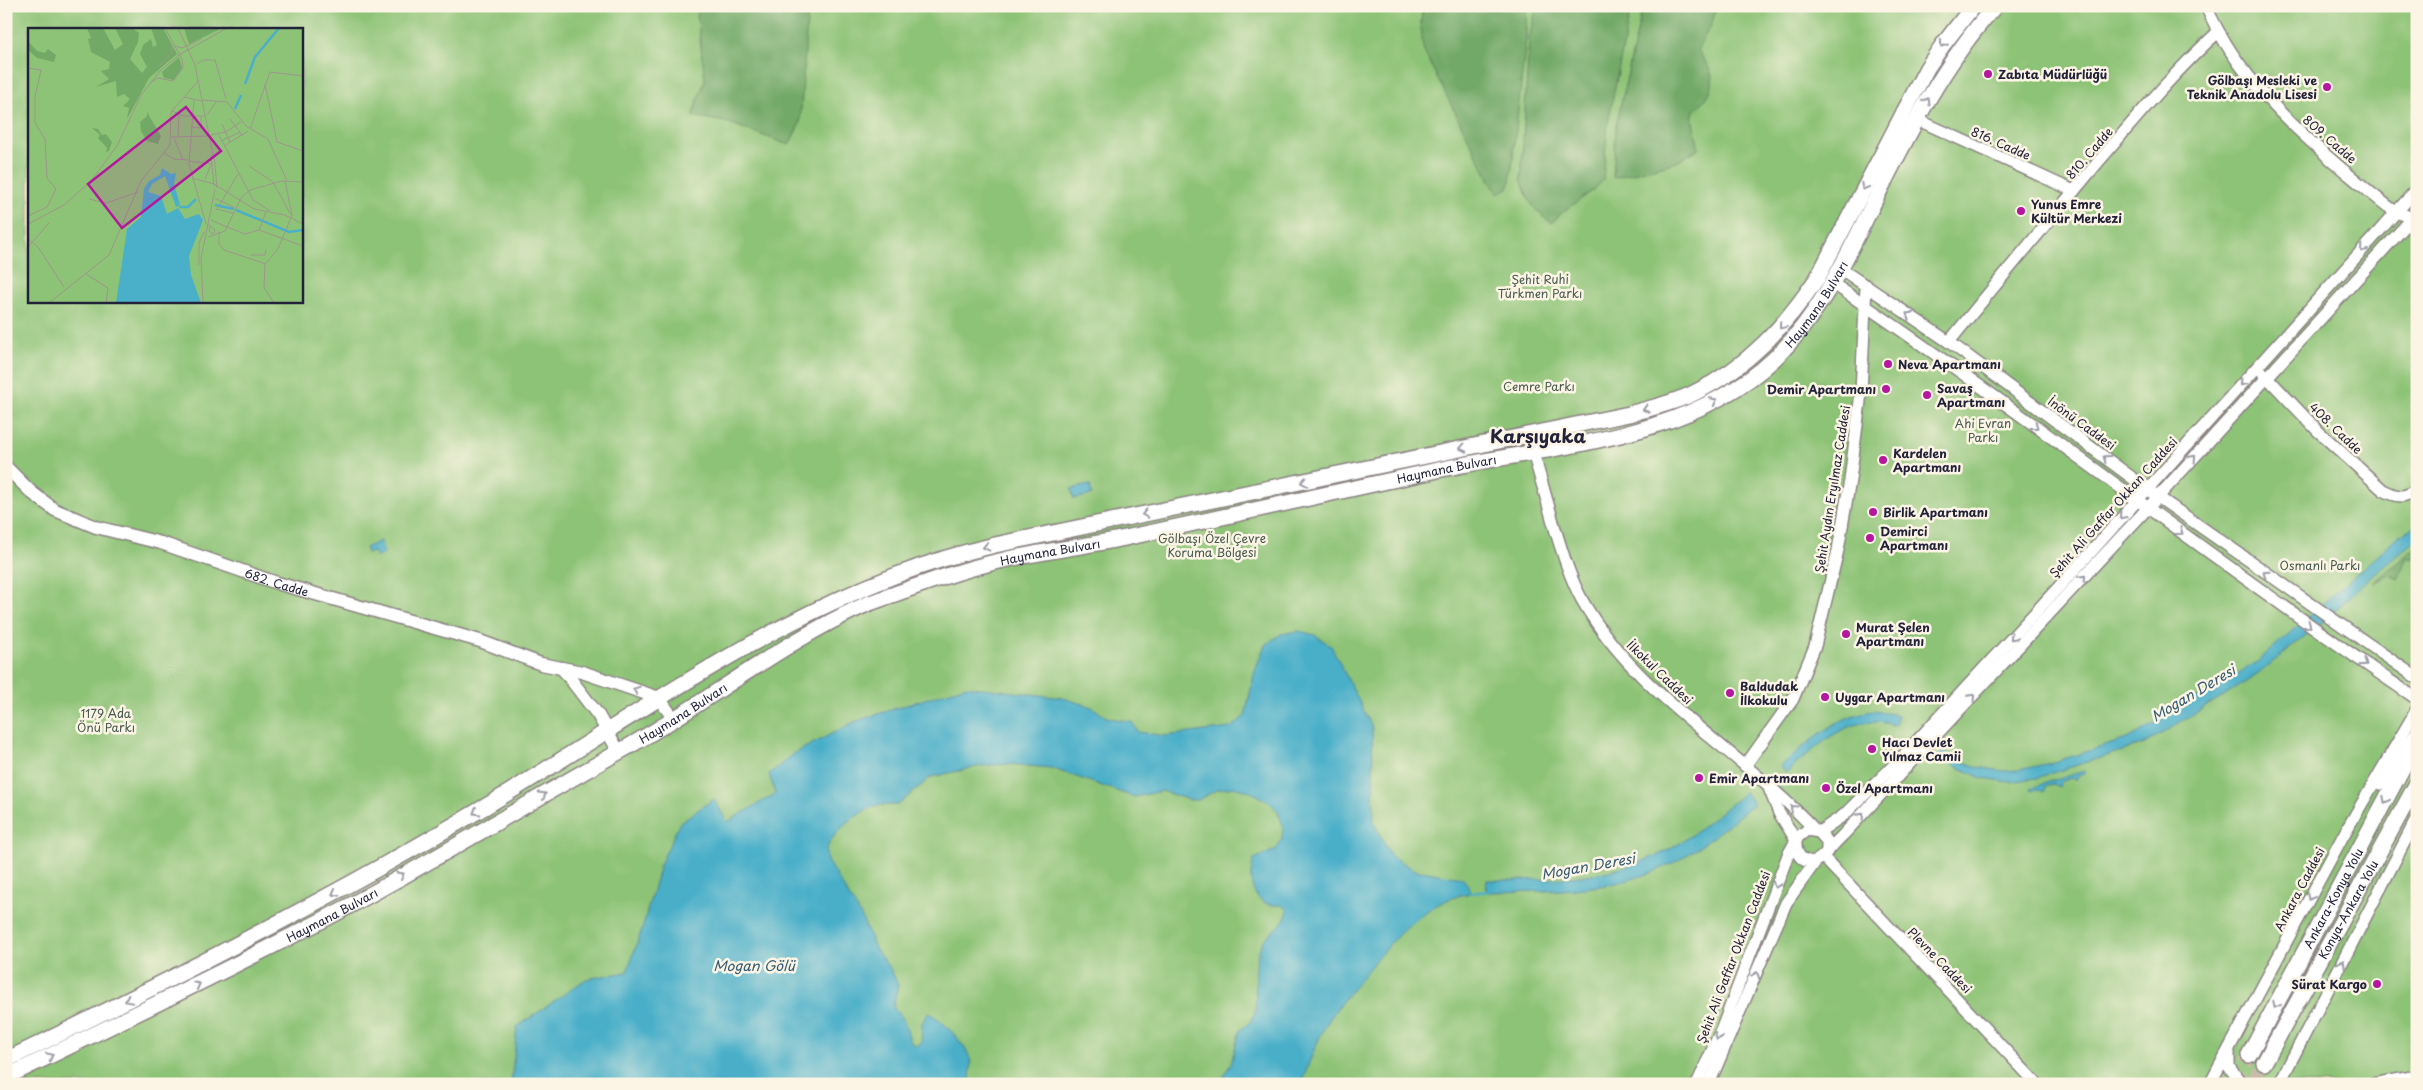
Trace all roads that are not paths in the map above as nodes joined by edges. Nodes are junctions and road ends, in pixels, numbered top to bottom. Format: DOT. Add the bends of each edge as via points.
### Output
graph roads {
  1 [pos="1973,6"];
  2 [pos="1995,6"];
  3 [pos="2206,6"];
  4 [pos="2218,33"];
  5 [pos="1916,119"];
  6 [pos="2417,189"];
  7 [pos="2074,191"];
  8 [pos="2394,212"];
  9 [pos="2415,218"];
  10 [pos="1841,269"];
  11 [pos="1832,283"];
  12 [pos="1866,285"];
  13 [pos="1864,304"];
  14 [pos="1949,342"];
  15 [pos="2258,367"];
  16 [pos="2266,378"];
  17 [pos="1528,434"];
  18 [pos="1533,452"];
  19 [pos="6,467"];
  20 [pos="2147,488"];
  21 [pos="2417,489"];
  22 [pos="2158,497"];
  23 [pos="2136,501"];
  24 [pos="2147,509"];
  25 [pos="2303,599"];
  26 [pos="2291,613"];
  27 [pos="2335,622"];
  28 [pos="2323,636"];
  29 [pos="562,668"];
  30 [pos="2417,678"];
  31 [pos="659,698"];
  32 [pos="2417,699"];
  33 [pos="2417,709"];
  34 [pos="673,718"];
  35 [pos="607,730"];
  36 [pos="2417,732"];
  37 [pos="2417,741"];
  38 [pos="619,752"];
  39 [pos="1745,766"];
  40 [pos="2417,783"];
  41 [pos="1768,787"];
  42 [pos="2417,818"];
  43 [pos="1817,831"];
  44 [pos="2343,836"];
  45 [pos="1796,840"];
  46 [pos="1822,856"];
  47 [pos="2230,1045"];
  48 [pos="2250,1055"];
  49 [pos="6,1060"];
  50 [pos="2264,1063"];
  51 [pos="2417,1076"];
  52 [pos="6,1077"];
  53 [pos="2281,1082"];
  54 [pos="1697,1084"];
  55 [pos="1709,1084"];
  56 [pos="2037,1084"];
  57 [pos="2210,1084"];
  58 [pos="2242,1084"];
  59 [pos="2374,1084"];
  1 -- 17 [label="highway, Haymana Bulvarı, one-way" via="1928,68 1818,277 1772,338 1724,378 1682,398 1629,414"];
  5 -- 2 [label="highway, Haymana Bulvarı, one-way" via="1956,54"];
  3 -- 4 [label="street, 809. Cadde"];
  4 -- 7 [label="street, 810. Cadde" via="2175,73"];
  4 -- 8 [label="street, 809. Cadde" via="2278,112"];
  5 -- 7 [label="street, 816. Cadde"];
  5 -- 10 [label="highway, Haymana Bulvarı"];
  6 -- 8 [label="street, Şehit Ali Gaffar Okkan Caddesi"];
  7 -- 14 [label="street, 810. Cadde"];
  8 -- 9 [label="street"];
  8 -- 15 [label="street, Şehit Ali Gaffar Okkan Caddesi, one-way"];
  9 -- 16 [label="street, Şehit Ali Gaffar Okkan Caddesi"];
  10 -- 11 [label="highway, Haymana Bulvarı"];
  10 -- 12 [label="street, İnönü Caddesi"];
  11 -- 13 [label="street"];
  18 -- 11 [label="highway, Haymana Bulvarı, one-way" via="1651,426 1725,395 1747,382 1784,348"];
  12 -- 13 [label="street, Şehit Aydın Eryılmaz Caddesi"];
  14 -- 12 [label="street, İnönü Caddesi, one-way"];
  13 -- 23 [label="street, one-way"];
  13 -- 39 [label="street, Şehit Aydın Eryılmaz Caddesi" via="1861,393 1850,480 1838,550 1815,646 1793,699"];
  20 -- 14 [label="street, İnönü Caddesi, one-way"];
  15 -- 16 [label="street, 408. Cadde"];
  15 -- 20 [label="street, Şehit Ali Gaffar Okkan Caddesi, one-way"];
  16 -- 21 [label="street, 408. Cadde" via="2376,484 2395,497 2404,497"];
  22 -- 16 [label="street, Şehit Ali Gaffar Okkan Caddesi, one-way"];
  17 -- 18 [label="street, İlkokul Caddesi"];
  17 -- 31 [label="highway, Haymana Bulvarı, one-way" via="958,554 837,599"];
  18 -- 34 [label="highway, Haymana Bulvarı" via="1128,538 1008,559 966,571 847,612"];
  18 -- 39 [label="street, İlkokul Caddesi" via="1567,565 1598,626 1638,674"];
  19 -- 29 [label="main road, 682. Cadde" via="55,510 96,527 161,543 277,583"];
  20 -- 22 [label="street, İnönü Caddesi"];
  20 -- 23 [label="street, Şehit Ali Gaffar Okkan Caddesi"];
  22 -- 24 [label="street, Şehit Ali Gaffar Okkan Caddesi"];
  25 -- 22 [label="street, İnönü Caddesi, one-way"];
  23 -- 24 [label="street"];
  23 -- 43 [label="street, Şehit Ali Gaffar Okkan Caddesi, one-way" via="1904,755 1844,816"];
  24 -- 26 [label="street, one-way"];
  46 -- 24 [label="street, Şehit Ali Gaffar Okkan Caddesi, one-way"];
  25 -- 26 [label="street"];
  25 -- 27 [label="street, İnönü Caddesi"];
  26 -- 28 [label="street, one-way"];
  27 -- 28 [label="street"];
  27 -- 30 [label="street, İnönü Caddesi"];
  28 -- 32 [label="street, one-way"];
  31 -- 29 [label="main road, 682. Cadde, one-way"];
  29 -- 35 [label="main road"];
  31 -- 34 [label="main road"];
  31 -- 35 [label="highway, Haymana Bulvarı"];
  33 -- 44 [label="street, Ankara Caddesi"];
  34 -- 38 [label="highway, Haymana Bulvarı"];
  35 -- 38 [label="main road"];
  35 -- 49 [label="highway, Haymana Bulvarı, one-way" via="536,777 359,881"];
  36 -- 44 [label="street"];
  37 -- 48 [label="highway, Ankara-Konya Yolu, one-way"];
  52 -- 38 [label="highway, Haymana Bulvarı, one-way" via="190,989 340,910"];
  39 -- 41 [label="street, İlkokul Caddesi"];
  40 -- 50 [label="highway, Konya-Ankara Yolu"];
  43 -- 41 [label="street, İlkokul Caddesi, one-way"];
  41 -- 45 [label="street"];
  53 -- 42 [label="street, one-way"];
  43 -- 45 [label="street, Şehit Ali Gaffar Okkan Caddesi" via="1804,832"];
  43 -- 46 [label="street" via="1826,841"];
  44 -- 47 [label="street, Ankara Caddesi, one-way"];
  45 -- 46 [label="street" via="1798,856 1804,861"];
  45 -- 54 [label="street, Şehit Ali Gaffar Okkan Caddesi, one-way"];
  55 -- 46 [label="street, Şehit Ali Gaffar Okkan Caddesi, one-way" via="1786,903"];
  46 -- 56 [label="street, Plevne Caddesi"];
  47 -- 57 [label="street, Ankara Caddesi"];
  47 -- 58 [label="street" via="2229,1067"];
  51 -- 59 [label="street"];
}
